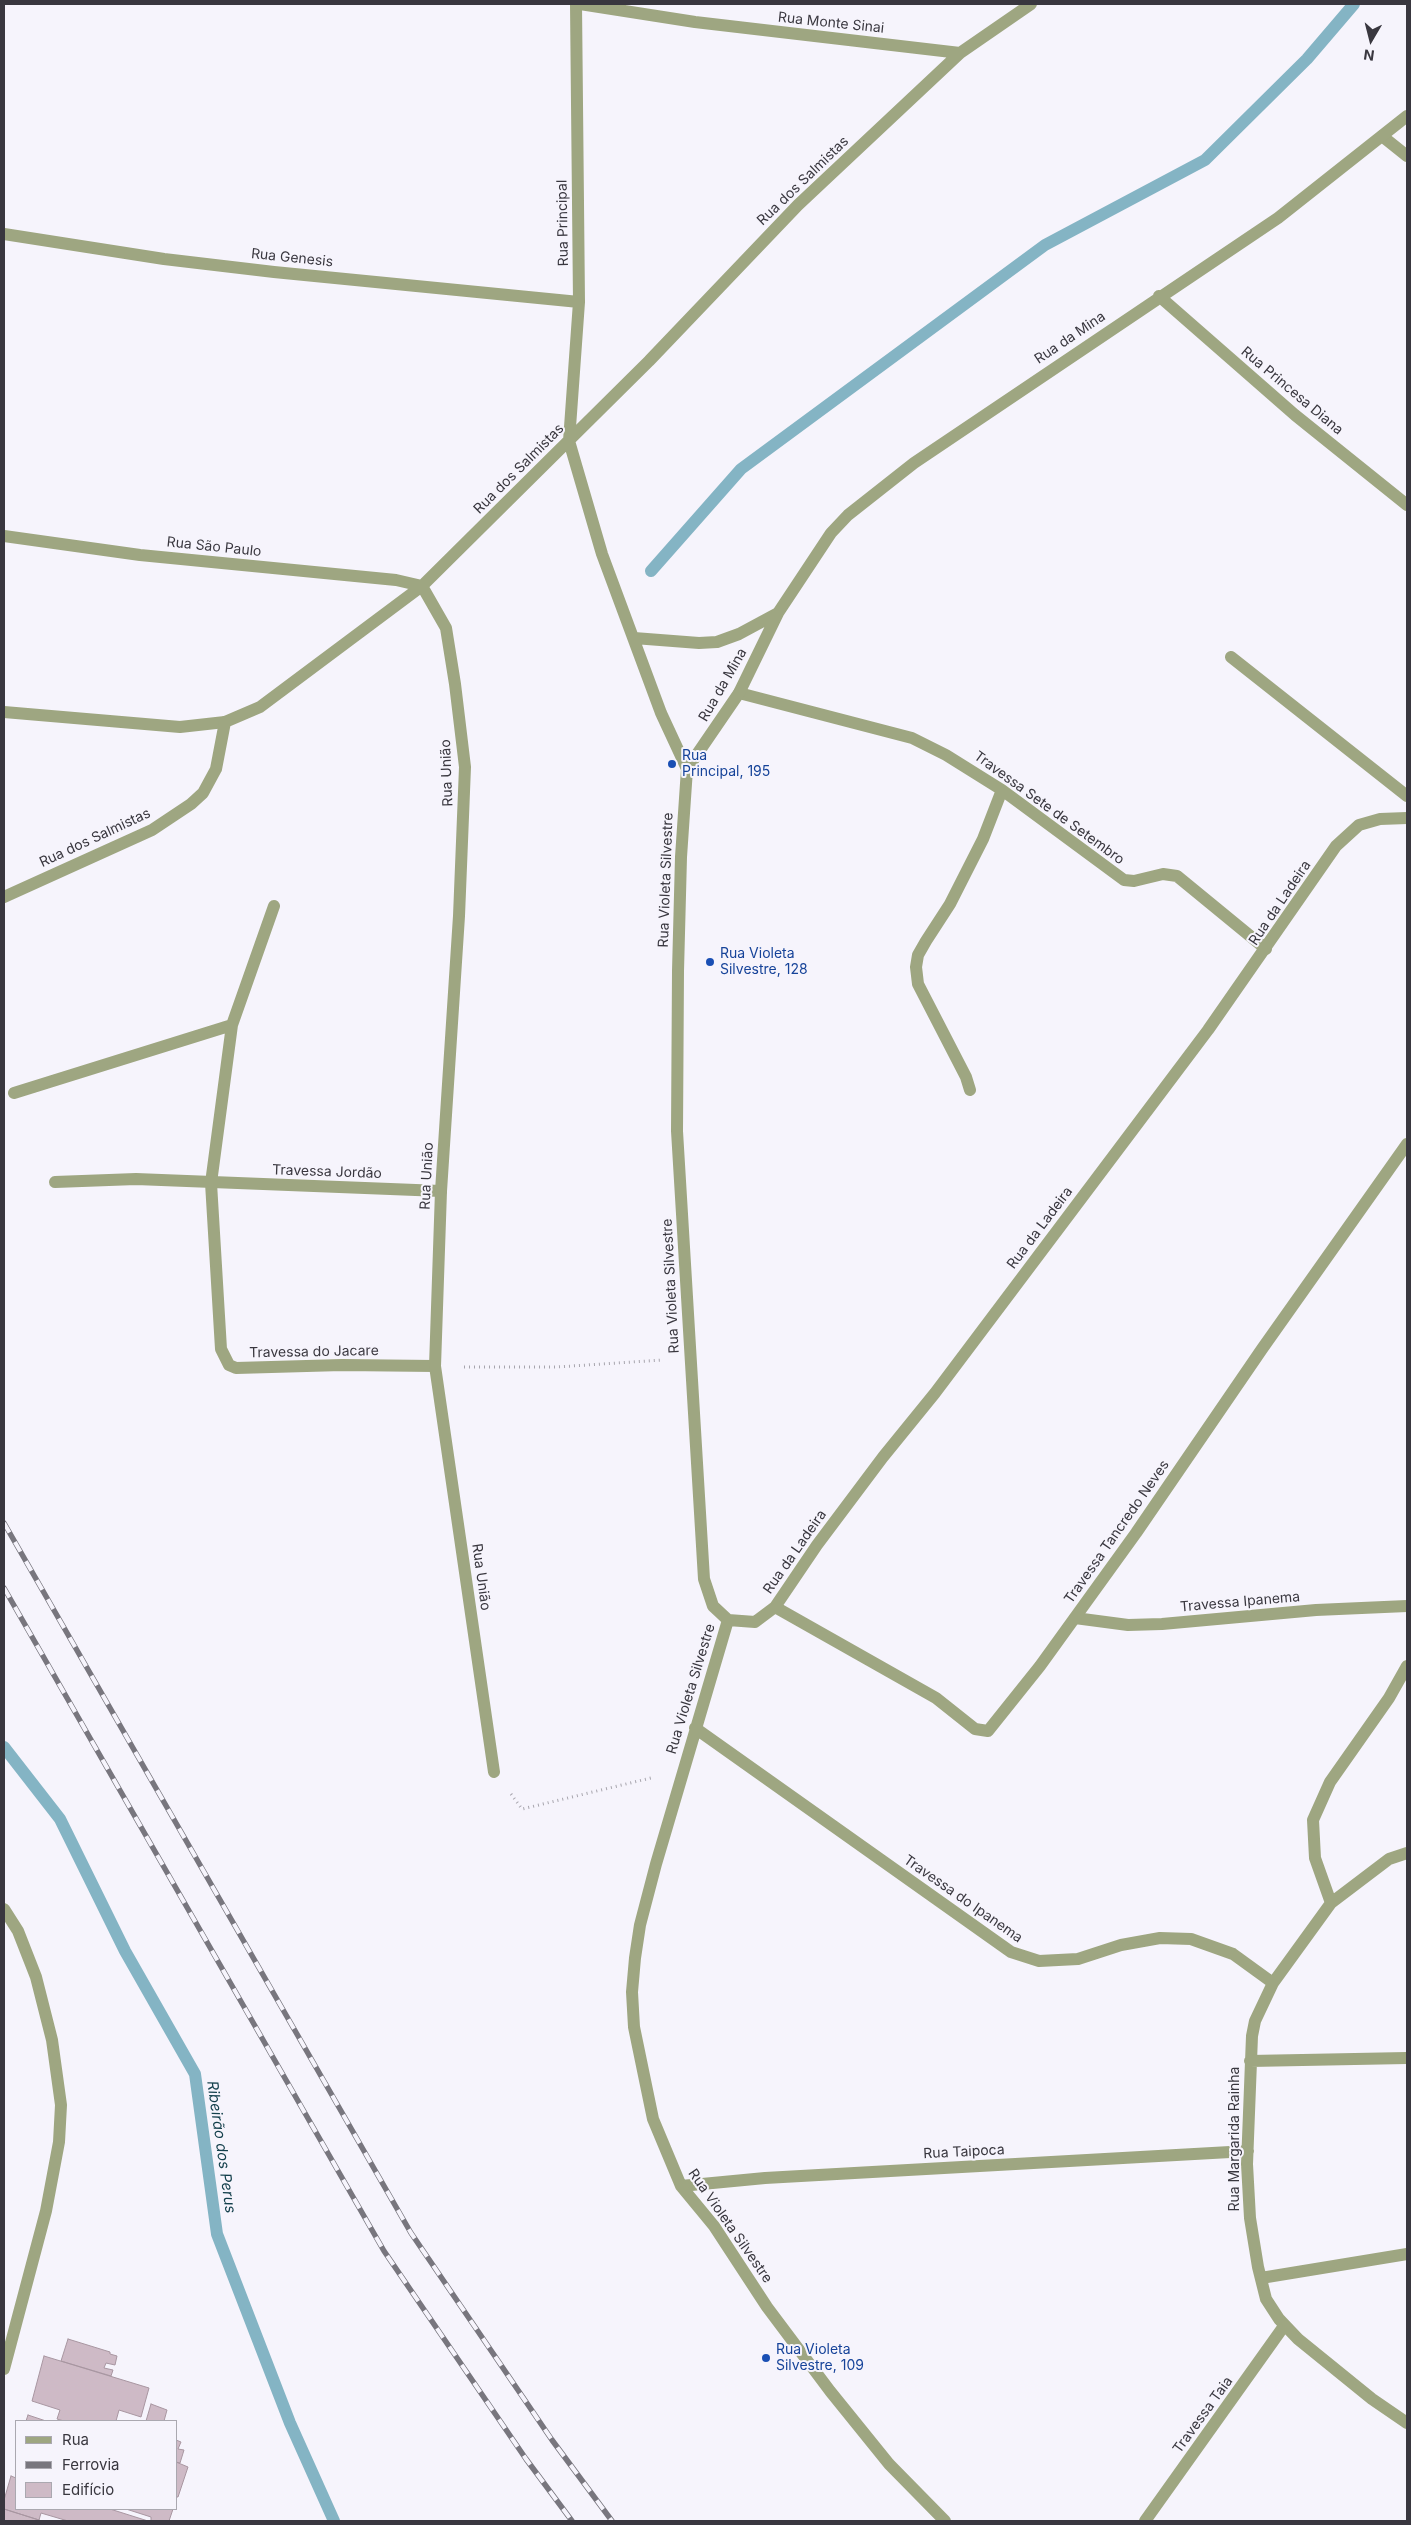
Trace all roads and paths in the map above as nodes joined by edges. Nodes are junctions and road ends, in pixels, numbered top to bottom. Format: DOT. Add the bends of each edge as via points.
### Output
graph roads {
  1 [pos="576,4"];
  2 [pos="580,4"];
  3 [pos="1031,4"];
  4 [pos="960,53"];
  5 [pos="1407,116"];
  6 [pos="1382,136"];
  7 [pos="1407,156"];
  8 [pos="4,234"];
  9 [pos="1159,296"];
  10 [pos="579,302"];
  11 [pos="569,441"];
  12 [pos="1407,505"];
  13 [pos="4,536"];
  14 [pos="422,586"];
  15 [pos="778,613"];
  16 [pos="634,638"];
  17 [pos="1231,657"];
  18 [pos="739,693"];
  19 [pos="4,712"];
  20 [pos="225,722"];
  21 [pos="687,769"];
  22 [pos="1002,790"];
  23 [pos="1407,796"];
  24 [pos="1407,818"];
  25 [pos="4,898"];
  26 [pos="274,906"];
  27 [pos="1266,949"];
  28 [pos="232,1025"];
  29 [pos="970,1090"];
  30 [pos="14,1093"];
  31 [pos="1407,1144"];
  32 [pos="55,1182"];
  33 [pos="212,1183"];
  34 [pos="441,1191"];
  35 [pos="690,1358"];
  36 [pos="435,1366"];
  37 [pos="1407,1606"];
  38 [pos="776,1607"];
  39 [pos="1075,1618"];
  40 [pos="728,1620"];
  41 [pos="1407,1666"];
  42 [pos="695,1728"];
  43 [pos="682,1770"];
  44 [pos="494,1772"];
  45 [pos="1407,1853"];
  46 [pos="1331,1903"];
  47 [pos="4,1908"];
  48 [pos="1273,1984"];
  49 [pos="1407,2058"];
  50 [pos="1250,2061"];
  51 [pos="1248,2151"];
  52 [pos="681,2186"];
  53 [pos="1407,2254"];
  54 [pos="1261,2278"];
  55 [pos="1284,2326"];
  56 [pos="4,2369"];
  57 [pos="1407,2423"];
  58 [pos="944,2521"];
  59 [pos="1145,2521"];
  1 -- 10 [label="street, Rua Principal"];
  2 -- 4 [label="street, Rua Monte Sinai" via="695,22"];
  3 -- 4 [label="street, Rua dos Salmistas"];
  4 -- 11 [label="street, Rua dos Salmistas" via="798,205"];
  5 -- 6 [label="street, Rua da Mina"];
  6 -- 7 [label="street"];
  6 -- 9 [label="street, Rua da Mina" via="1278,218"];
  8 -- 10 [label="street, Rua Genesis" via="265,271"];
  9 -- 12 [label="street, Rua Princesa Diana" via="1295,414"];
  9 -- 15 [label="street, Rua da Mina" via="914,463 848,514 831,533"];
  10 -- 11 [label="street, Rua Principal"];
  11 -- 14 [label="street, Rua dos Salmistas"];
  11 -- 16 [label="street" via="602,554"];
  13 -- 14 [label="street, Rua São Paulo" via="140,555 396,580"];
  14 -- 20 [label="street, Rua dos Salmistas" via="260,707"];
  14 -- 34 [label="street, Rua União" via="446,628 465,767"];
  15 -- 16 [label="street, Rua da Mina" via="718,642"];
  15 -- 18 [label="street, Rua da Mina"];
  16 -- 21 [label="street" via="661,713"];
  17 -- 23 [label="street"];
  18 -- 21 [label="street, Rua da Mina"];
  18 -- 22 [label="street, Travessa Sete de Setembro" via="912,738 969,768"];
  19 -- 20 [label="street" via="180,727"];
  20 -- 25 [label="street, Rua dos Salmistas" via="216,768 203,793 191,804 152,830"];
  21 -- 35 [label="street, Rua Violeta Silvestre" via="678,971 678,1131"];
  22 -- 27 [label="street, Travessa Sete de Setembro" via="1124,880 1134,881 1163,874 1177,876"];
  22 -- 29 [label="street" via="983,839 950,904 922,948 916,967 918,984"];
  24 -- 27 [label="street, Rua da Ladeira" via="1380,819 1359,825 1336,846"];
  26 -- 28 [label="street"];
  27 -- 38 [label="street, Rua da Ladeira" via="935,1393 817,1545"];
  28 -- 30 [label="street"];
  28 -- 33 [label="street"];
  31 -- 39 [label="street, Travessa Tancredo Neves"];
  32 -- 33 [label="street, Travessa Jordão" via="136,1179"];
  33 -- 34 [label="street, Travessa Jordão"];
  33 -- 36 [label="street, Travessa do Jacare" via="221,1349 229,1365 247,1369"];
  34 -- 36 [label="street, Rua União"];
  35 -- 36 [label="path" via="558,1367"];
  35 -- 40 [label="street, Rua Violeta Silvestre" via="704,1579 713,1606"];
  36 -- 44 [label="street, Rua União"];
  37 -- 39 [label="street, Travessa Ipanema" via="1316,1610 1162,1624"];
  38 -- 39 [label="street, Travessa Tancredo Neves" via="936,1698 982,1731 988,1731 996,1723"];
  38 -- 40 [label="street, Rua da Ladeira" via="755,1622"];
  40 -- 42 [label="street, Rua Violeta Silvestre"];
  41 -- 46 [label="street" via="1390,1698 1330,1782 1313,1820 1315,1858"];
  42 -- 43 [label="street, Rua Violeta Silvestre"];
  42 -- 48 [label="street, Travessa do Ipanema" via="1018,1956 1039,1961 1078,1959 1121,1945 1160,1938 1191,1939 1233,1954"];
  43 -- 44 [label="path" via="522,1809"];
  43 -- 52 [label="street, Rua Violeta Silvestre" via="640,1925 632,1992 636,2036 653,2119"];
  45 -- 46 [label="street, Rua Margarida Rainha" via="1389,1859"];
  46 -- 48 [label="street, Rua Margarida Rainha"];
  47 -- 56 [label="street" via="18,1931 36,1978 52,2040 61,2105 59,2142 46,2211"];
  48 -- 50 [label="street, Rua Margarida Rainha" via="1255,2021"];
  49 -- 50 [label="street"];
  50 -- 51 [label="street, Rua Margarida Rainha"];
  51 -- 52 [label="street, Rua Taipoca" via="765,2178"];
  51 -- 54 [label="street, Rua Margarida Rainha" via="1250,2218"];
  52 -- 58 [label="street, Rua Violeta Silvestre" via="714,2226 767,2307 830,2391 889,2464"];
  53 -- 54 [label="street"];
  54 -- 55 [label="street, Rua Margarida Rainha" via="1266,2299"];
  55 -- 57 [label="street, Rua Margarida Rainha" via="1372,2399"];
  55 -- 59 [label="street, Travessa Taia"];
}
